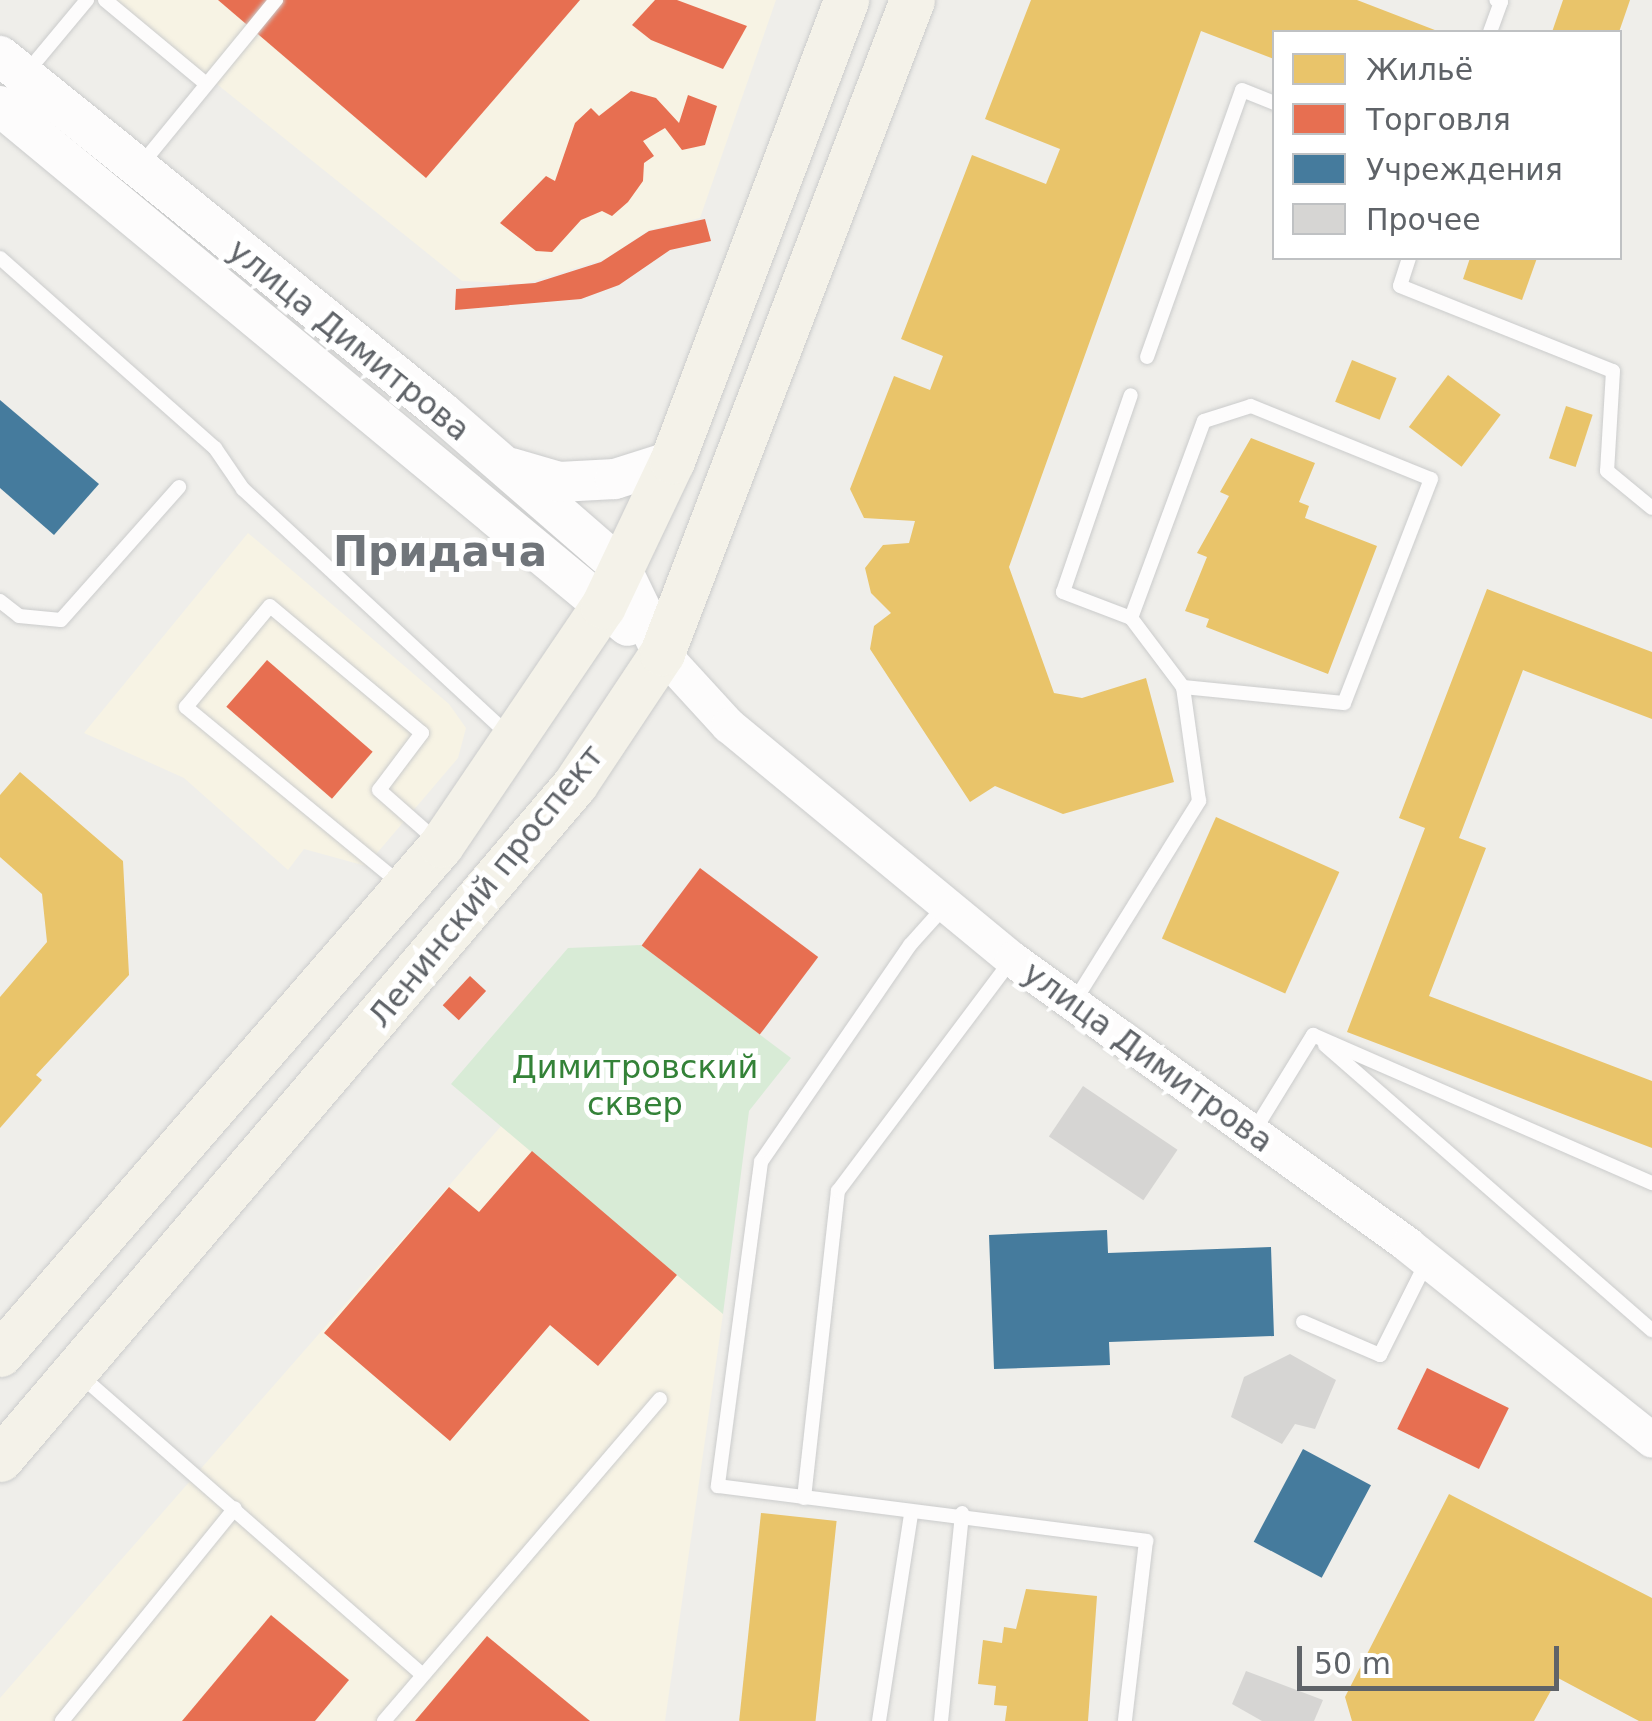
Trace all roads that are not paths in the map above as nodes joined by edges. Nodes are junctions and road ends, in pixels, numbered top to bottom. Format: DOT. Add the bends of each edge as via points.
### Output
graph roads {
  1 [pos="87,0"];
  2 [pos="104,0"];
  3 [pos="276,0"];
  4 [pos="846,0"];
  5 [pos="912,0"];
  6 [pos="1500,1"];
  7 [pos="1491,30"];
  8 [pos="206,84"];
  9 [pos="5,90"];
  10 [pos="1272,103"];
  11 [pos="136,170"];
  12 [pos="0,258"];
  13 [pos="1408,260"];
  14 [pos="1147,357"];
  15 [pos="1131,395"];
  16 [pos="672,461"];
  17 [pos="505,466"];
  18 [pos="179,487"];
  19 [pos="1652,508"];
  20 [pos="612,587"];
  21 [pos="0,601"];
  22 [pos="1130,618"];
  23 [pos="662,654"];
  24 [pos="1183,687"];
  25 [pos="516,742"];
  26 [pos="441,845"];
  27 [pos="404,886"];
  28 [pos="945,906"];
  29 [pos="1012,960"];
  30 [pos="1072,1005"];
  31 [pos="1313,1035"];
  32 [pos="1254,1132"];
  33 [pos="1652,1184"];
  34 [pos="1427,1260"];
  35 [pos="1303,1322"];
  36 [pos="1652,1330"];
  37 [pos="0,1354"];
  38 [pos="76,1372"];
  39 [pos="660,1398"];
  40 [pos="1651,1437"];
  41 [pos="0,1459"];
  42 [pos="804,1498"];
  43 [pos="235,1508"];
  44 [pos="962,1513"];
  45 [pos="911,1514"];
  46 [pos="422,1674"];
  47 [pos="62,1721"];
  48 [pos="384,1721"];
  49 [pos="878,1721"];
  50 [pos="942,1721"];
  51 [pos="1125,1721"];
  1 -- 9 [label="lane"];
  2 -- 8 [label="lane"];
  3 -- 8 [label="lane"];
  4 -- 16 [label="main road, Ленинский проспект"];
  5 -- 23 [label="main road, Ленинский проспект"];
  6 -- 7 [label="lane"];
  8 -- 11 [label="lane"];
  9 -- 11 [label="main road, улица Димитрова"];
  9 -- 20 [label="main road, улица Димитрова"];
  10 -- 14 [label="lane" via="1242,90"];
  11 -- 17 [label="main road, улица Димитрова"];
  12 -- 25 [label="lane" via="215,448 243,488"];
  13 -- 19 [label="lane" via="1400,286 1614,370 1607,471"];
  15 -- 22 [label="lane" via="1063,592"];
  16 -- 17 [label="main road" via="616,479 559,482"];
  16 -- 20 [label="main road, Ленинский проспект"];
  17 -- 20 [label="main road, улица Димитрова"];
  18 -- 21 [label="lane" via="61,620 19,616"];
  20 -- 23 [label="main road, улица Димитрова"];
  20 -- 25 [label="main road, Ленинский проспект"];
  22 -- 24 [label="lane"];
  22 -- 24 [label="lane" via="1204,420 1251,406 1432,479 1344,703"];
  23 -- 28 [label="street, улица Димитрова" via="728,726"];
  23 -- 38 [label="main road, Ленинский проспект" via="575,784"];
  24 -- 30 [label="lane" via="1198,801"];
  25 -- 26 [label="main road, Ленинский проспект"];
  26 -- 27 [label="main road, Ленинский проспект"];
  26 -- 27 [label="lane" via="379,790 422,733 270,606 186,707"];
  27 -- 37 [label="main road, Ленинский проспект"];
  28 -- 29 [label="street, улица Димитрова"];
  28 -- 42 [label="lane" via="910,945 762,1162 718,1486"];
  29 -- 30 [label="street, улица Димитрова"];
  29 -- 42 [label="lane" via="838,1191"];
  30 -- 32 [label="street, улица Димитрова"];
  31 -- 32 [label="lane"];
  31 -- 33 [label="lane"];
  31 -- 36 [label="lane"];
  32 -- 34 [label="street, улица Димитрова"];
  34 -- 35 [label="lane" via="1380,1356"];
  34 -- 40 [label="street, улица Димитрова"];
  38 -- 41 [label="main road, Ленинский проспект"];
  38 -- 43 [label="lane"];
  39 -- 46 [label="lane"];
  42 -- 45 [label="lane"];
  43 -- 46 [label="lane"];
  43 -- 47 [label="lane"];
  44 -- 45 [label="lane"];
  44 -- 50 [label="lane"];
  44 -- 51 [label="lane" via="1146,1541"];
  45 -- 49 [label="lane"];
  46 -- 48 [label="lane"];
}
